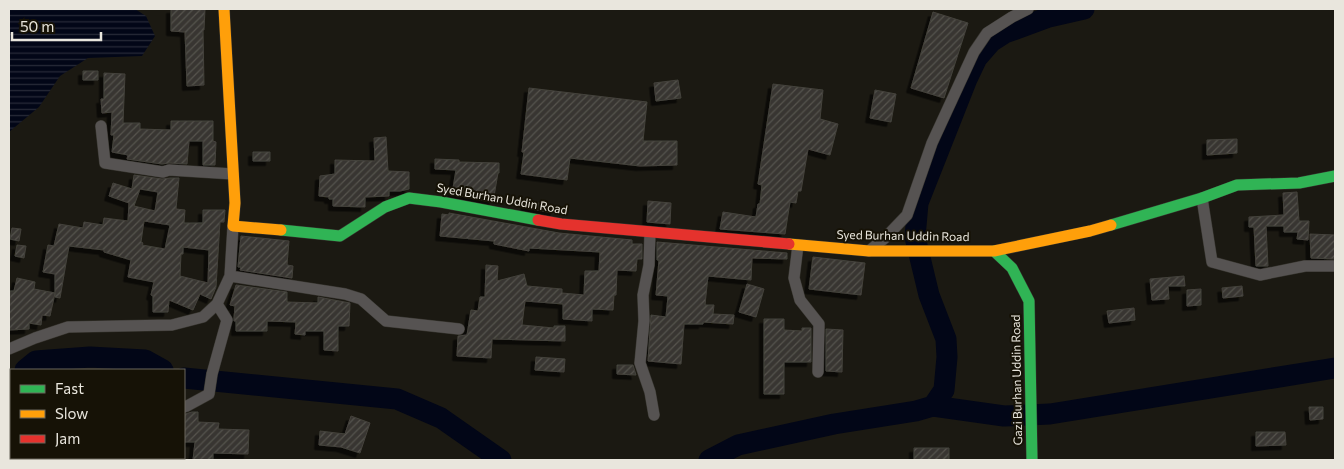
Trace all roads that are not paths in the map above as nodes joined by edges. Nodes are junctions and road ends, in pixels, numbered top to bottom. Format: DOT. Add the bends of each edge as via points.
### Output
graph roads {
  1 [pos="224,9"];
  2 [pos="1028,9"];
  3 [pos="101,126"];
  4 [pos="233,174"];
  5 [pos="1335,176"];
  6 [pos="1202,198"];
  7 [pos="233,226"];
  8 [pos="650,232"];
  9 [pos="798,245"];
  10 [pos="874,251"];
  11 [pos="994,251"];
  12 [pos="1335,266"];
  13 [pos="230,276"];
  14 [pos="217,304"];
  15 [pos="460,329"];
  16 [pos="9,349"];
  17 [pos="818,372"];
  18 [pos="185,406"];
  19 [pos="654,415"];
  20 [pos="1032,460"];
  1 -- 4 [label="street"];
  2 -- 10 [label="street" via="987,33 974,52 932,143 907,215"];
  3 -- 4 [label="street" via="105,163 164,172"];
  4 -- 7 [label="street"];
  5 -- 6 [label="street, Syed Burhan Uddin Road" via="1299,183 1236,186"];
  6 -- 11 [label="street, Syed Burhan Uddin Road" via="1090,231"];
  6 -- 12 [label="street" via="1212,262 1260,275 1305,266"];
  7 -- 8 [label="street, Syed Burhan Uddin Road" via="340,236 384,207 409,198 561,224"];
  7 -- 13 [label="street"];
  8 -- 9 [label="street, Syed Burhan Uddin Road"];
  8 -- 19 [label="street" via="640,364"];
  9 -- 10 [label="street, Syed Burhan Uddin Road"];
  9 -- 17 [label="street" via="794,278 800,300 819,324"];
  10 -- 11 [label="street, Syed Burhan Uddin Road"];
  11 -- 20 [label="street, Gazi Burhan Uddin Road" via="1012,268 1029,301"];
  13 -- 14 [label="street"];
  13 -- 15 [label="street" via="345,294 361,299 386,321"];
  14 -- 16 [label="street" via="203,317 172,325 68,327"];
  14 -- 18 [label="street" via="227,320 209,394"];
}
